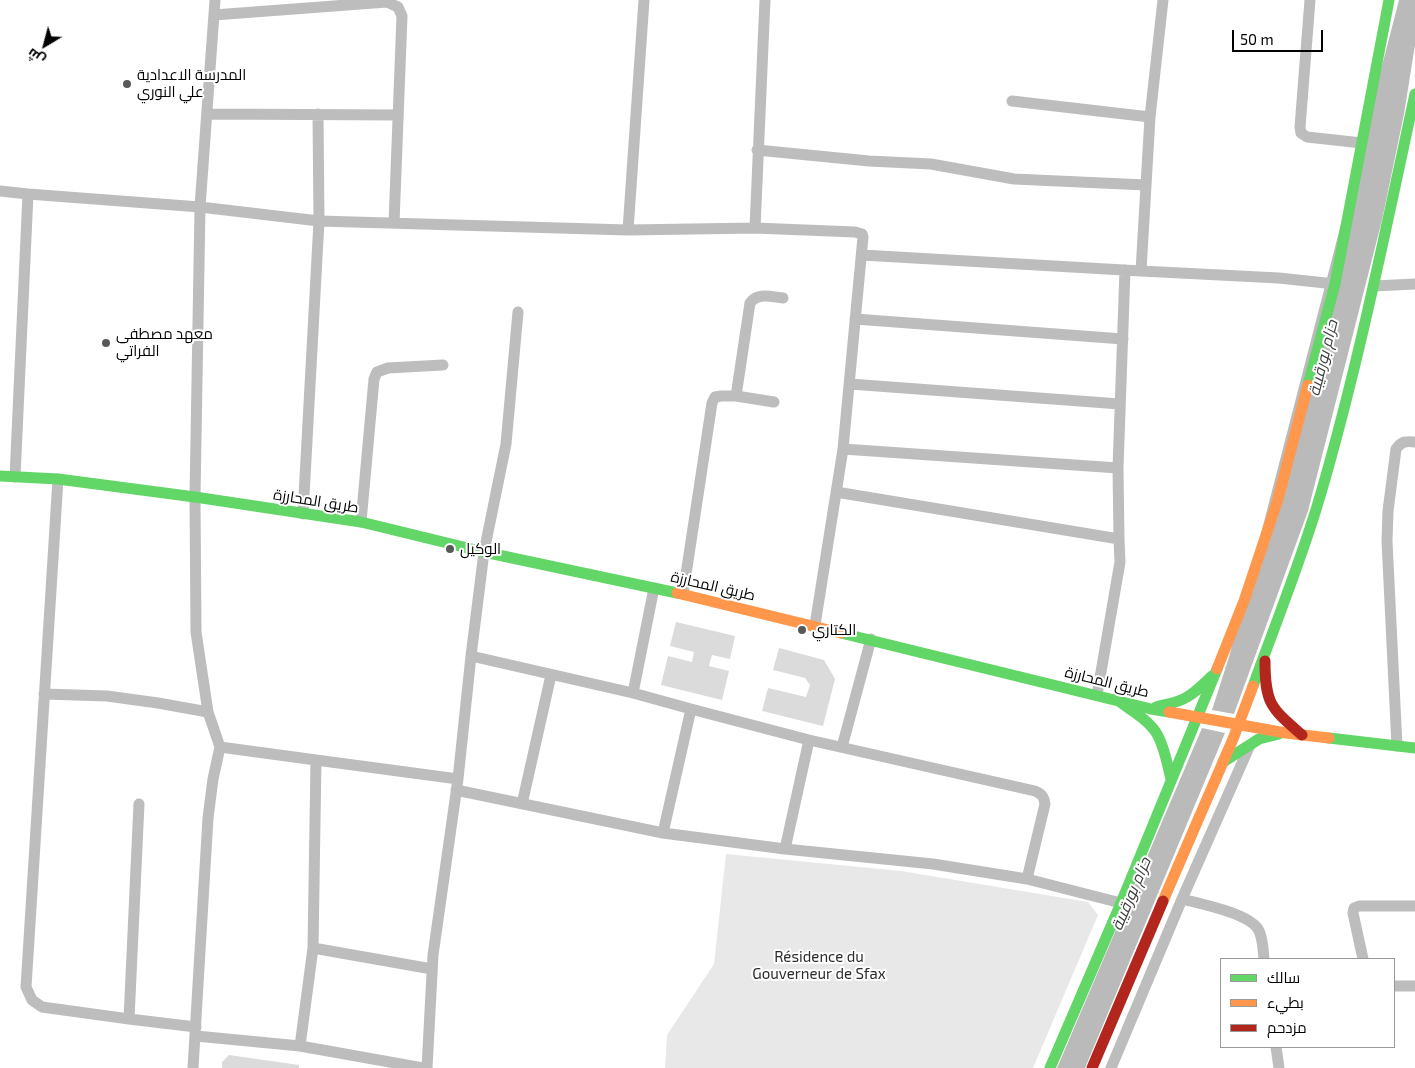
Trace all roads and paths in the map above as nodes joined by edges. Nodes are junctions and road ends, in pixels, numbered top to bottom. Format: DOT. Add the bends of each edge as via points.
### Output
graph roads {
  1 [pos="215,0"];
  2 [pos="644,0"];
  3 [pos="765,0"];
  4 [pos="1163,0"];
  5 [pos="1310,0"];
  6 [pos="1389,0"];
  7 [pos="214,15"];
  8 [pos="1415,94"];
  9 [pos="1012,101"];
  10 [pos="207,114"];
  11 [pos="318,114"];
  12 [pos="398,115"];
  13 [pos="1150,117"];
  14 [pos="1362,143"];
  15 [pos="757,150"];
  16 [pos="1146,185"];
  17 [pos="0,191"];
  18 [pos="28,194"];
  19 [pos="200,207"];
  20 [pos="319,221"];
  21 [pos="394,224"];
  22 [pos="755,228"];
  23 [pos="628,230"];
  24 [pos="862,255"];
  25 [pos="1125,270"];
  26 [pos="1141,271"];
  27 [pos="1335,284"];
  28 [pos="1415,284"];
  29 [pos="1374,286"];
  30 [pos="783,298"];
  31 [pos="518,312"];
  32 [pos="855,319"];
  33 [pos="1123,340"];
  34 [pos="443,365"];
  35 [pos="850,384"];
  36 [pos="736,396"];
  37 [pos="774,402"];
  38 [pos="1120,404"];
  39 [pos="1415,442"];
  40 [pos="843,449"];
  41 [pos="1118,468"];
  42 [pos="0,476"];
  43 [pos="15,477"];
  44 [pos="58,479"];
  45 [pos="836,492"];
  46 [pos="195,497"];
  47 [pos="303,514"];
  48 [pos="361,522"];
  49 [pos="1119,539"];
  50 [pos="484,552"];
  51 [pos="654,588"];
  52 [pos="683,594"];
  53 [pos="815,625"];
  54 [pos="871,639"];
  55 [pos="1266,653"];
  56 [pos="471,656"];
  57 [pos="1216,673"];
  58 [pos="552,675"];
  59 [pos="633,693"];
  60 [pos="44,694"];
  61 [pos="1097,695"];
  62 [pos="1116,699"];
  63 [pos="691,709"];
  64 [pos="1151,709"];
  65 [pos="208,712"];
  66 [pos="1200,717"];
  67 [pos="1235,724"];
  68 [pos="1286,733"];
  69 [pos="1302,735"];
  70 [pos="809,740"];
  71 [pos="1251,744"];
  72 [pos="1397,746"];
  73 [pos="220,747"];
  74 [pos="842,747"];
  75 [pos="1415,748"];
  76 [pos="316,760"];
  77 [pos="1223,762"];
  78 [pos="1171,780"];
  79 [pos="457,785"];
  80 [pos="139,804"];
  81 [pos="522,804"];
  82 [pos="663,834"];
  83 [pos="785,849"];
  84 [pos="1028,879"];
  85 [pos="1182,899"];
  86 [pos="1121,903"];
  87 [pos="1415,906"];
  88 [pos="313,948"];
  89 [pos="1264,958"];
  90 [pos="1363,958"];
  91 [pos="432,969"];
  92 [pos="1395,986"];
  93 [pos="1415,986"];
  94 [pos="129,1019"];
  95 [pos="196,1031"];
  96 [pos="300,1046"];
  97 [pos="1276,1048"];
  98 [pos="193,1068"];
  99 [pos="425,1068"];
  100 [pos="1050,1068"];
  101 [pos="1092,1068"];
  102 [pos="1111,1068"];
  103 [pos="1279,1068"];
  1 -- 7 [label="street"];
  2 -- 23 [label="street"];
  3 -- 15 [label="street"];
  4 -- 13 [label="street"];
  5 -- 14 [label="street" via="1301,133 1307,137"];
  6 -- 14 [label="main road"];
  7 -- 10 [label="street"];
  7 -- 12 [label="street" via="387,2 398,8 402,16"];
  8 -- 29 [label="main road"];
  9 -- 13 [label="street"];
  10 -- 11 [label="street"];
  10 -- 19 [label="street"];
  11 -- 12 [label="street"];
  11 -- 20 [label="street"];
  12 -- 21 [label="street"];
  13 -- 16 [label="street"];
  14 -- 27 [label="main road"];
  15 -- 16 [label="street" via="931,164 1014,179"];
  15 -- 22 [label="street"];
  16 -- 26 [label="street"];
  17 -- 18 [label="street"];
  18 -- 19 [label="street"];
  18 -- 43 [label="street"];
  19 -- 20 [label="street"];
  19 -- 46 [label="street"];
  20 -- 21 [label="street"];
  20 -- 47 [label="street"];
  21 -- 23 [label="street"];
  22 -- 23 [label="street"];
  22 -- 24 [label="street" via="859,232 863,237"];
  24 -- 25 [label="street"];
  24 -- 32 [label="street"];
  25 -- 26 [label="street"];
  25 -- 33 [label="street"];
  26 -- 27 [label="street"];
  27 -- 57 [label="main road" via="1278,499"];
  28 -- 29 [label="street"];
  29 -- 55 [label="main road" via="1321,494"];
  30 -- 36 [label="street" via="758,296 750,303"];
  31 -- 50 [label="street" via="506,444"];
  32 -- 33 [label="street"];
  32 -- 35 [label="street"];
  33 -- 38 [label="street"];
  34 -- 48 [label="street" via="388,368 377,372"];
  35 -- 38 [label="street"];
  35 -- 40 [label="street"];
  36 -- 37 [label="street"];
  36 -- 52 [label="street" via="715,397 712,404"];
  38 -- 41 [label="street"];
  39 -- 72 [label="street" via="1405,441 1396,449 1387,527"];
  40 -- 41 [label="street"];
  40 -- 45 [label="street"];
  41 -- 49 [label="street"];
  42 -- 43 [label="main road, طريق المحارزة"];
  43 -- 44 [label="main road, طريق المحارزة"];
  44 -- 46 [label="main road, طريق المحارزة"];
  44 -- 60 [label="street"];
  45 -- 49 [label="street"];
  45 -- 53 [label="street"];
  46 -- 47 [label="main road, طريق المحارزة"];
  46 -- 65 [label="street" via="196,632"];
  47 -- 48 [label="main road, طريق المحارزة"];
  48 -- 50 [label="main road, طريق المحارزة"];
  49 -- 61 [label="street" via="1120,562"];
  50 -- 51 [label="main road, طريق المحارزة"];
  50 -- 56 [label="street"];
  51 -- 52 [label="main road, طريق المحارزة"];
  51 -- 59 [label="street"];
  52 -- 53 [label="main road, طريق المحارزة"];
  53 -- 54 [label="main road, طريق المحارزة"];
  54 -- 61 [label="main road, طريق المحارزة"];
  54 -- 74 [label="street"];
  55 -- 67 [label="main road"];
  55 -- 69 [label="main road" via="1269,700"];
  56 -- 58 [label="street"];
  56 -- 79 [label="street"];
  57 -- 64 [label="main road" via="1183,700"];
  57 -- 66 [label="main road"];
  58 -- 59 [label="street"];
  58 -- 81 [label="street"];
  59 -- 63 [label="street"];
  60 -- 65 [label="street" via="107,696"];
  60 -- 94 [label="street" via="26,988 32,1000 42,1007"];
  61 -- 62 [label="main road, طريق المحارزة"];
  62 -- 64 [label="main road, طريق المحارزة"];
  62 -- 78 [label="main road" via="1156,733"];
  63 -- 70 [label="street"];
  63 -- 82 [label="street"];
  64 -- 66 [label="main road, طريق المحارزة"];
  65 -- 73 [label="street"];
  66 -- 67 [label="main road, طريق المحارزة"];
  66 -- 78 [label="main road"];
  67 -- 68 [label="main road, طريق المحارزة"];
  67 -- 77 [label="main road"];
  68 -- 69 [label="main road, طريق المحارزة"];
  68 -- 71 [label="main road" via="1266,736"];
  69 -- 72 [label="main road, طريق المحارزة"];
  70 -- 74 [label="street"];
  70 -- 83 [label="street"];
  71 -- 77 [label="main road"];
  71 -- 85 [label="street"];
  72 -- 75 [label="main road, طريق المحارزة"];
  73 -- 76 [label="street"];
  73 -- 95 [label="street" via="208,818"];
  74 -- 84 [label="street" via="1040,793 1045,804"];
  76 -- 79 [label="street"];
  76 -- 88 [label="street"];
  77 -- 101 [label="main road"];
  78 -- 86 [label="main road"];
  79 -- 81 [label="street"];
  79 -- 91 [label="street"];
  80 -- 94 [label="street"];
  81 -- 82 [label="street"];
  82 -- 83 [label="street"];
  83 -- 84 [label="street" via="911,861"];
  84 -- 86 [label="street"];
  85 -- 89 [label="street" via="1251,921 1261,936"];
  85 -- 102 [label="street"];
  86 -- 100 [label="main road"];
  87 -- 90 [label="street" via="1354,908"];
  88 -- 91 [label="street"];
  88 -- 96 [label="street"];
  91 -- 99 [label="street"];
  92 -- 93 [label="street"];
  94 -- 95 [label="street"];
  95 -- 96 [label="street"];
  95 -- 98 [label="street"];
  96 -- 99 [label="street"];
  97 -- 103 [label="street"];
}
